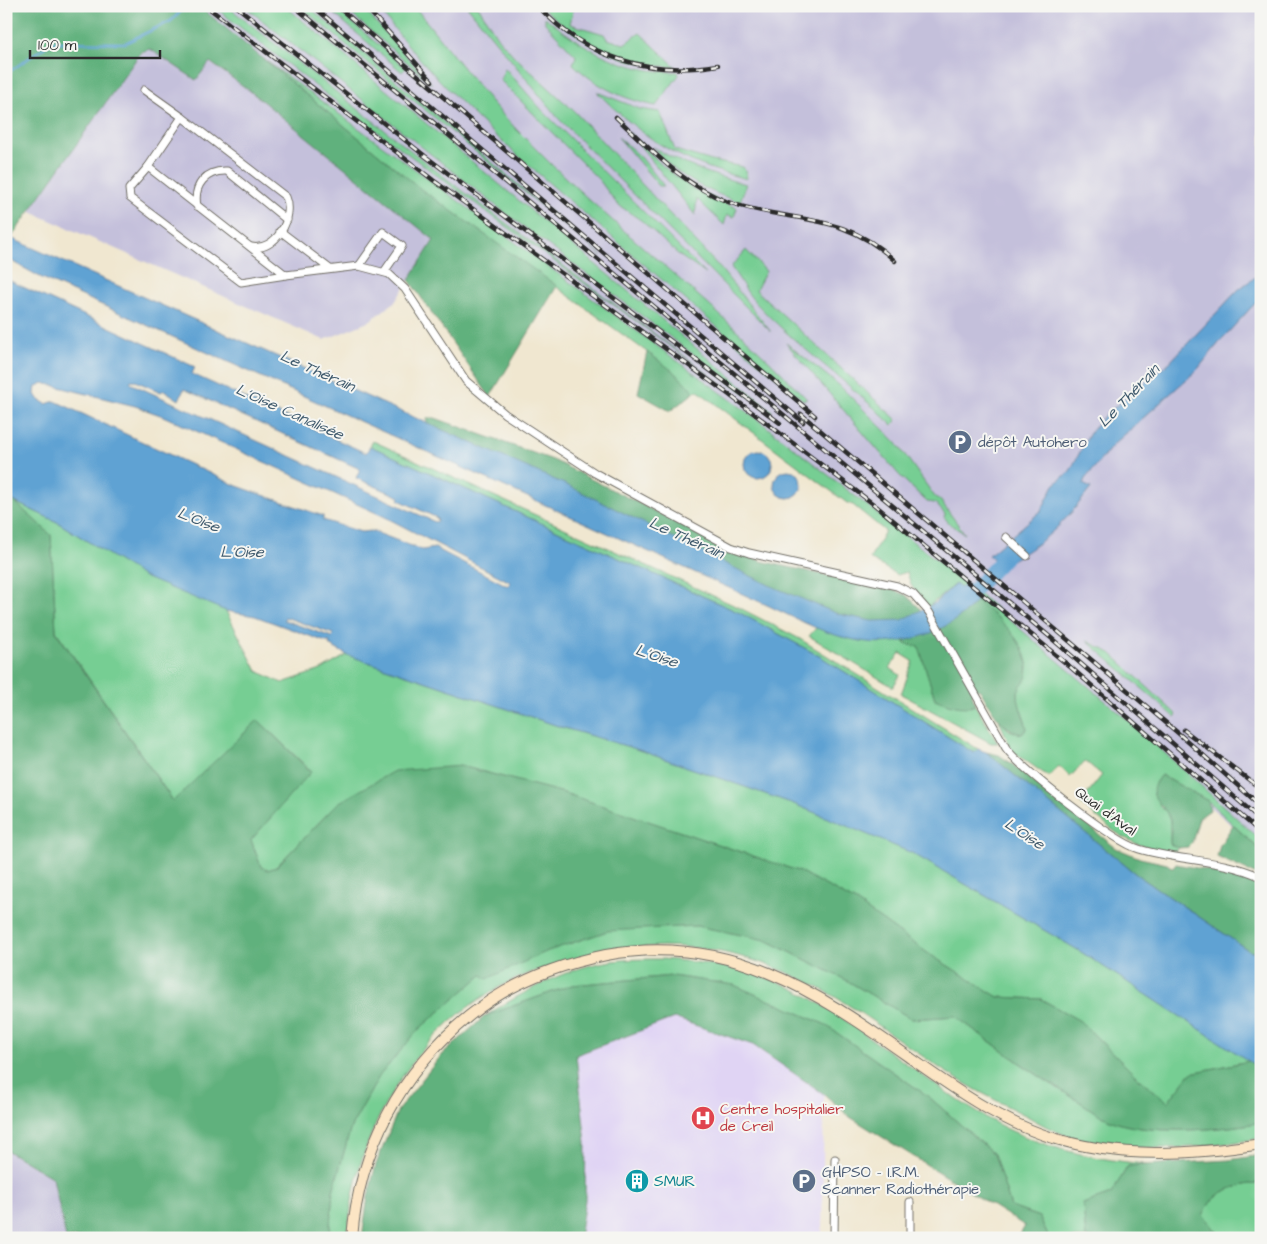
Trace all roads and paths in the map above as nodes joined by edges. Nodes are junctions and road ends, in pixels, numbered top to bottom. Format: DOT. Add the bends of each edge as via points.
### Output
graph roads {
  1 [pos="144,90"];
  2 [pos="182,117"];
  3 [pos="148,167"];
  4 [pos="197,206"];
  5 [pos="287,220"];
  6 [pos="280,231"];
  7 [pos="249,247"];
  8 [pos="359,266"];
  9 [pos="330,269"];
  10 [pos="384,272"];
  11 [pos="286,275"];
  12 [pos="1006,537"];
  13 [pos="1027,556"];
  14 [pos="1261,878"];
  15 [pos="1261,1144"];
  16 [pos="835,1160"];
  17 [pos="910,1202"];
  18 [pos="352,1238"];
  19 [pos="834,1238"];
  20 [pos="910,1238"];
  1 -- 2 [label="street"];
  2 -- 3 [label="street"];
  2 -- 5 [label="street" via="286,197 289,204"];
  3 -- 4 [label="street"];
  3 -- 11 [label="street" via="129,189 131,200 241,282"];
  4 -- 5 [label="street" via="200,183 212,173 227,171"];
  4 -- 7 [label="street"];
  5 -- 6 [label="street"];
  6 -- 7 [label="street" via="268,245"];
  6 -- 9 [label="street"];
  7 -- 11 [label="street"];
  8 -- 9 [label="street"];
  8 -- 10 [label="street"];
  8 -- 10 [label="street" via="382,232 402,246"];
  9 -- 11 [label="street"];
  10 -- 14 [label="street, Quai d'Aval" via="400,284 470,386 504,414 594,473 730,547 901,587 913,594 926,607 1009,751 1092,821 1129,846 1223,864"];
  12 -- 13 [label="street"];
  15 -- 18 [label="main road" via="1202,1152 1148,1154 1068,1142 1021,1125 976,1102 846,1013 775,974 705,955 632,952 579,961 528,980 477,1010 434,1048 402,1088 378,1132 359,1191"];
  16 -- 19 [label="street"];
  17 -- 20 [label="street"];
}
